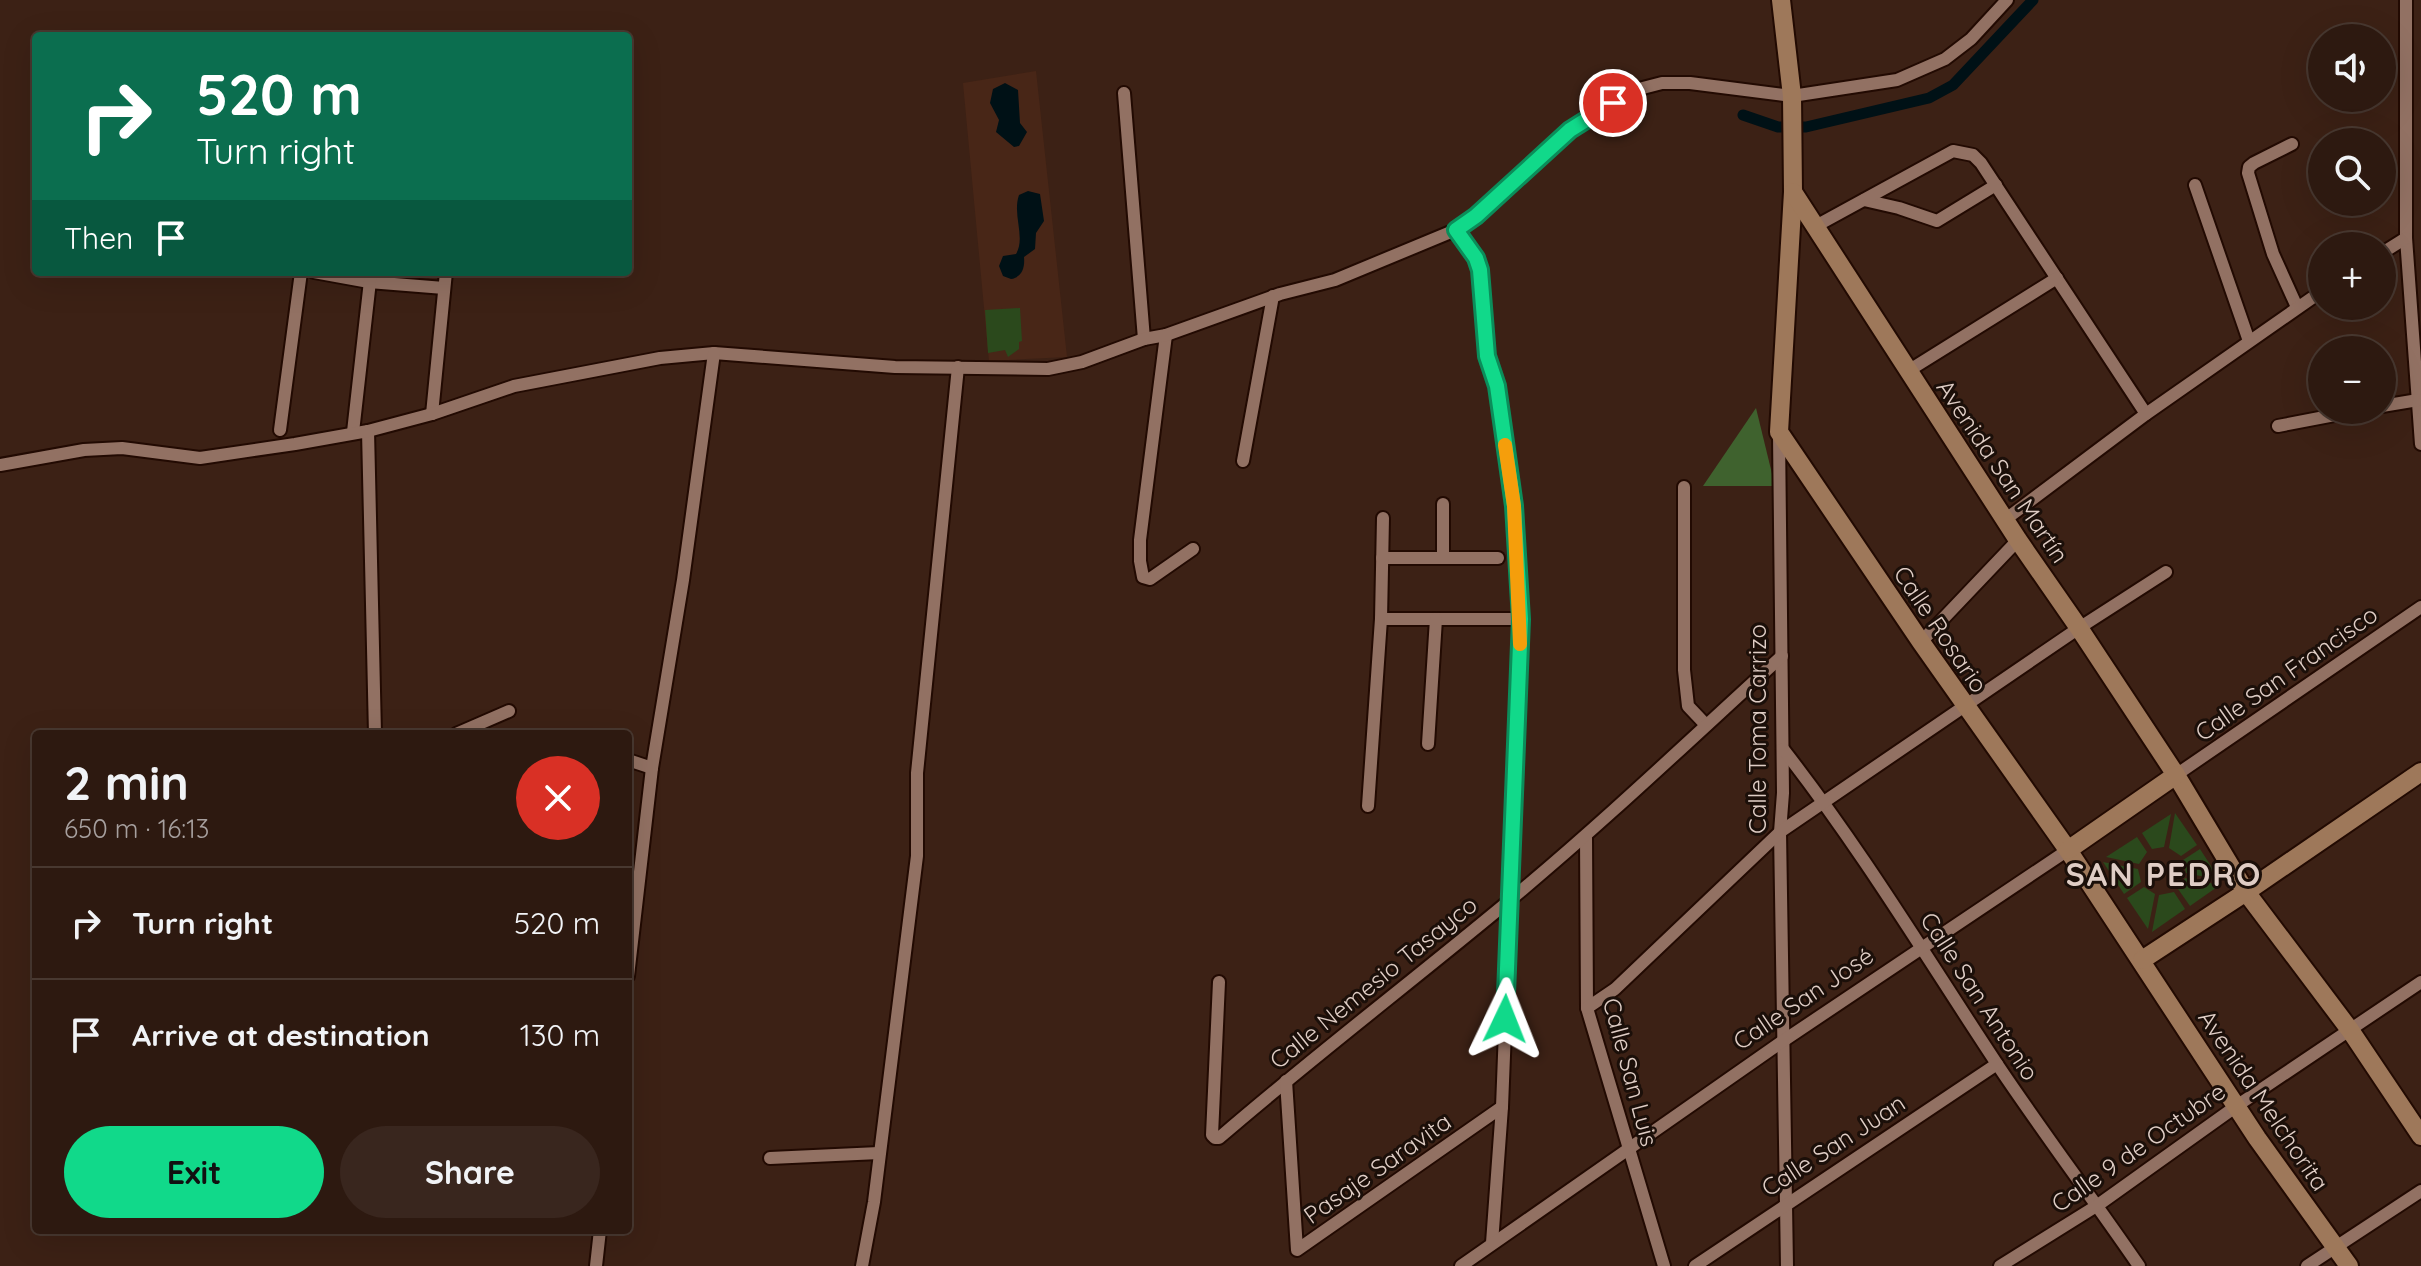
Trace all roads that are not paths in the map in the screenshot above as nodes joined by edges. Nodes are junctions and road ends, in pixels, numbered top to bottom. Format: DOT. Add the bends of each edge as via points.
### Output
graph roads {
  1 [pos="1781,0"];
  2 [pos="2007,0"];
  3 [pos="2406,0"];
  4 [pos="1124,93"];
  5 [pos="1792,112"];
  6 [pos="2292,144"];
  7 [pos="1996,185"];
  8 [pos="2195,185"];
  9 [pos="1793,192"];
  10 [pos="1864,200"];
  11 [pos="2406,212"];
  12 [pos="2421,214"];
  13 [pos="1814,227"];
  14 [pos="1456,230"];
  15 [pos="2406,238"];
  16 [pos="2396,244"];
  17 [pos="300,276"];
  18 [pos="446,276"];
  19 [pos="370,277"];
  20 [pos="2057,278"];
  21 [pos="444,288"];
  22 [pos="1273,296"];
  23 [pos="2308,300"];
  24 [pos="2297,307"];
  25 [pos="1166,335"];
  26 [pos="1144,339"];
  27 [pos="2249,341"];
  28 [pos="714,353"];
  29 [pos="958,367"];
  30 [pos="1908,371"];
  31 [pos="2418,400"];
  32 [pos="2396,404"];
  33 [pos="432,414"];
  34 [pos="2146,414"];
  35 [pos="2308,420"];
  36 [pos="2278,426"];
  37 [pos="280,430"];
  38 [pos="368,431"];
  39 [pos="353,432"];
  40 [pos="1779,432"];
  41 [pos="2421,444"];
  42 [pos="1243,461"];
  43 [pos="0,465"];
  44 [pos="1684,487"];
  45 [pos="1443,504"];
  46 [pos="1383,518"];
  47 [pos="2006,519"];
  48 [pos="2018,540"];
  49 [pos="1193,549"];
  50 [pos="1382,558"];
  51 [pos="1443,558"];
  52 [pos="1498,558"];
  53 [pos="2166,572"];
  54 [pos="2421,607"];
  55 [pos="1381,619"];
  56 [pos="1436,619"];
  57 [pos="1521,619"];
  58 [pos="2079,628"];
  59 [pos="1921,642"];
  60 [pos="1782,656"];
  61 [pos="1966,707"];
  62 [pos="509,711"];
  63 [pos="1706,725"];
  64 [pos="375,730"];
  65 [pos="465,730"];
  66 [pos="1428,744"];
  67 [pos="1783,749"];
  68 [pos="632,761"];
  69 [pos="652,768"];
  70 [pos="2421,772"];
  71 [pos="2176,775"];
  72 [pos="1825,802"];
  73 [pos="1368,806"];
  74 [pos="1780,832"];
  75 [pos="1586,836"];
  76 [pos="2068,850"];
  77 [pos="2246,892"];
  78 [pos="1509,901"];
  79 [pos="632,941"];
  80 [pos="1922,946"];
  81 [pos="2142,960"];
  82 [pos="1219,982"];
  83 [pos="2421,982"];
  84 [pos="1587,1008"];
  85 [pos="2350,1030"];
  86 [pos="1783,1041"];
  87 [pos="1997,1064"];
  88 [pos="1286,1081"];
  89 [pos="2238,1105"];
  90 [pos="1502,1107"];
  91 [pos="2421,1136"];
  92 [pos="1628,1148"];
  93 [pos="879,1153"];
  94 [pos="770,1158"];
  95 [pos="2421,1191"];
  96 [pos="1786,1204"];
  97 [pos="2098,1205"];
  98 [pos="600,1234"];
  99 [pos="1492,1243"];
  100 [pos="2337,1248"];
  101 [pos="1480,1253"];
  102 [pos="596,1266"];
  103 [pos="862,1266"];
  104 [pos="1461,1266"];
  105 [pos="1489,1266"];
  106 [pos="1664,1266"];
  107 [pos="1695,1266"];
  108 [pos="1787,1266"];
  109 [pos="2000,1266"];
  110 [pos="2139,1266"];
  111 [pos="2307,1266"];
  112 [pos="2349,1266"];
  1 -- 5 [label="main road, Calle Toma Carrizo"];
  2 -- 5 [label="street" via="1945,59 1897,80"];
  3 -- 11 [label="street"];
  4 -- 26 [label="street"];
  5 -- 9 [label="main road, Calle Toma Carrizo"];
  5 -- 14 [label="street" via="1690,83 1635,90 1570,130"];
  6 -- 24 [label="street" via="2254,163 2248,173 2273,254"];
  7 -- 10 [label="street" via="1937,221"];
  7 -- 10 [label="street" via="1973,155 1953,151"];
  7 -- 20 [label="street"];
  8 -- 27 [label="street"];
  9 -- 13 [label="main road, Avenida San Martín"];
  9 -- 40 [label="main road, Calle Toma Carrizo"];
  10 -- 13 [label="street"];
  11 -- 12 [label="street"];
  11 -- 15 [label="street"];
  13 -- 30 [label="main road, Avenida San Martín"];
  14 -- 22 [label="street" via="1335,280"];
  14 -- 57 [label="street" via="1480,270 1487,356 1497,386 1514,506"];
  15 -- 16 [label="street"];
  15 -- 31 [label="street"];
  17 -- 37 [label="street"];
  18 -- 21 [label="street"];
  19 -- 21 [label="street"];
  19 -- 39 [label="street"];
  20 -- 30 [label="street"];
  20 -- 34 [label="street"];
  21 -- 33 [label="street"];
  22 -- 25 [label="street"];
  22 -- 42 [label="street"];
  23 -- 24 [label="street"];
  24 -- 27 [label="street"];
  25 -- 26 [label="street"];
  25 -- 49 [label="street" via="1140,540 1143,577 1150,579"];
  26 -- 29 [label="street" via="1048,369"];
  27 -- 34 [label="street"];
  28 -- 29 [label="street"];
  28 -- 33 [label="street" via="514,386"];
  28 -- 69 [label="street"];
  29 -- 93 [label="street" via="917,773 917,856"];
  30 -- 47 [label="main road, Avenida San Martín"];
  31 -- 32 [label="street"];
  31 -- 41 [label="street"];
  33 -- 38 [label="street"];
  34 -- 47 [label="street"];
  35 -- 36 [label="street"];
  38 -- 39 [label="street"];
  38 -- 64 [label="street"];
  39 -- 43 [label="street" via="200,458 109,449"];
  40 -- 59 [label="main road, Calle Rosario"];
  40 -- 60 [label="street, Calle Toma Carrizo"];
  44 -- 63 [label="street" via="1684,670 1688,706"];
  45 -- 51 [label="street"];
  46 -- 50 [label="street"];
  47 -- 48 [label="main road, Avenida San Martín"];
  48 -- 58 [label="main road, Avenida San Martín"];
  48 -- 59 [label="street"];
  50 -- 51 [label="street"];
  50 -- 55 [label="street"];
  51 -- 52 [label="street"];
  53 -- 58 [label="street"];
  54 -- 71 [label="street, Calle San Francisco"];
  55 -- 56 [label="street"];
  55 -- 73 [label="street"];
  56 -- 57 [label="street"];
  56 -- 66 [label="street"];
  57 -- 78 [label="street"];
  58 -- 61 [label="street"];
  58 -- 71 [label="main road, Avenida San Martín"];
  59 -- 61 [label="main road, Calle Rosario"];
  60 -- 63 [label="street, Calle Nemesio Tasayco"];
  60 -- 67 [label="street, Calle Toma Carrizo"];
  61 -- 72 [label="street"];
  61 -- 76 [label="main road, Calle Rosario"];
  62 -- 65 [label="street"];
  63 -- 75 [label="street, Calle Nemesio Tasayco"];
  67 -- 72 [label="street, Calle San Antonio"];
  67 -- 74 [label="street, Calle Toma Carrizo"];
  68 -- 69 [label="street"];
  69 -- 79 [label="street"];
  70 -- 77 [label="main road"];
  71 -- 76 [label="main road, Calle San José"];
  71 -- 77 [label="main road, Avenida San Martín"];
  72 -- 74 [label="street"];
  72 -- 80 [label="street, Calle San Antonio"];
  74 -- 84 [label="street" via="1615,989"];
  74 -- 86 [label="street, Calle Toma Carrizo"];
  75 -- 78 [label="street, Calle Nemesio Tasayco"];
  75 -- 84 [label="street, Calle San Luis"];
  76 -- 80 [label="street, Calle San José"];
  76 -- 81 [label="main road, Calle Rosario"];
  77 -- 81 [label="main road"];
  77 -- 85 [label="main road, Avenida San Martín"];
  78 -- 88 [label="street, Calle Nemesio Tasayco"];
  78 -- 90 [label="street"];
  80 -- 86 [label="street, Calle San José"];
  80 -- 87 [label="street, Calle San Antonio"];
  81 -- 89 [label="main road, Avenida Melchorita"];
  82 -- 88 [label="street, Calle Nemesio Tasayco" via="1212,1135 1219,1138"];
  83 -- 85 [label="street, Calle 9 de Octubre"];
  84 -- 92 [label="street, Calle San Luis"];
  85 -- 89 [label="street, Calle 9 de Octubre"];
  85 -- 91 [label="main road, Avenida San Martín"];
  86 -- 92 [label="street, Calle San José"];
  86 -- 96 [label="street, Calle Toma Carrizo"];
  87 -- 96 [label="street, Calle San Juan"];
  87 -- 97 [label="street, Calle San Antonio"];
  88 -- 90 [label="street, Pasaje Saravita" via="1297,1250"];
  89 -- 97 [label="street, Calle 9 de Octubre"];
  89 -- 100 [label="main road, Avenida Melchorita"];
  90 -- 99 [label="street"];
  92 -- 99 [label="street, Calle San José"];
  92 -- 106 [label="street, Calle San Luis"];
  93 -- 94 [label="street"];
  93 -- 103 [label="street"];
  95 -- 100 [label="street"];
  96 -- 107 [label="street, Calle San Juan"];
  96 -- 108 [label="street, Calle Toma Carrizo"];
  97 -- 109 [label="street, Calle 9 de Octubre"];
  97 -- 110 [label="street, Calle San Antonio"];
  98 -- 102 [label="street"];
  99 -- 101 [label="street, Calle San José"];
  100 -- 111 [label="street"];
  100 -- 112 [label="main road, Avenida Melchorita"];
  101 -- 104 [label="street, Calle San José"];
  101 -- 105 [label="street"];
}
